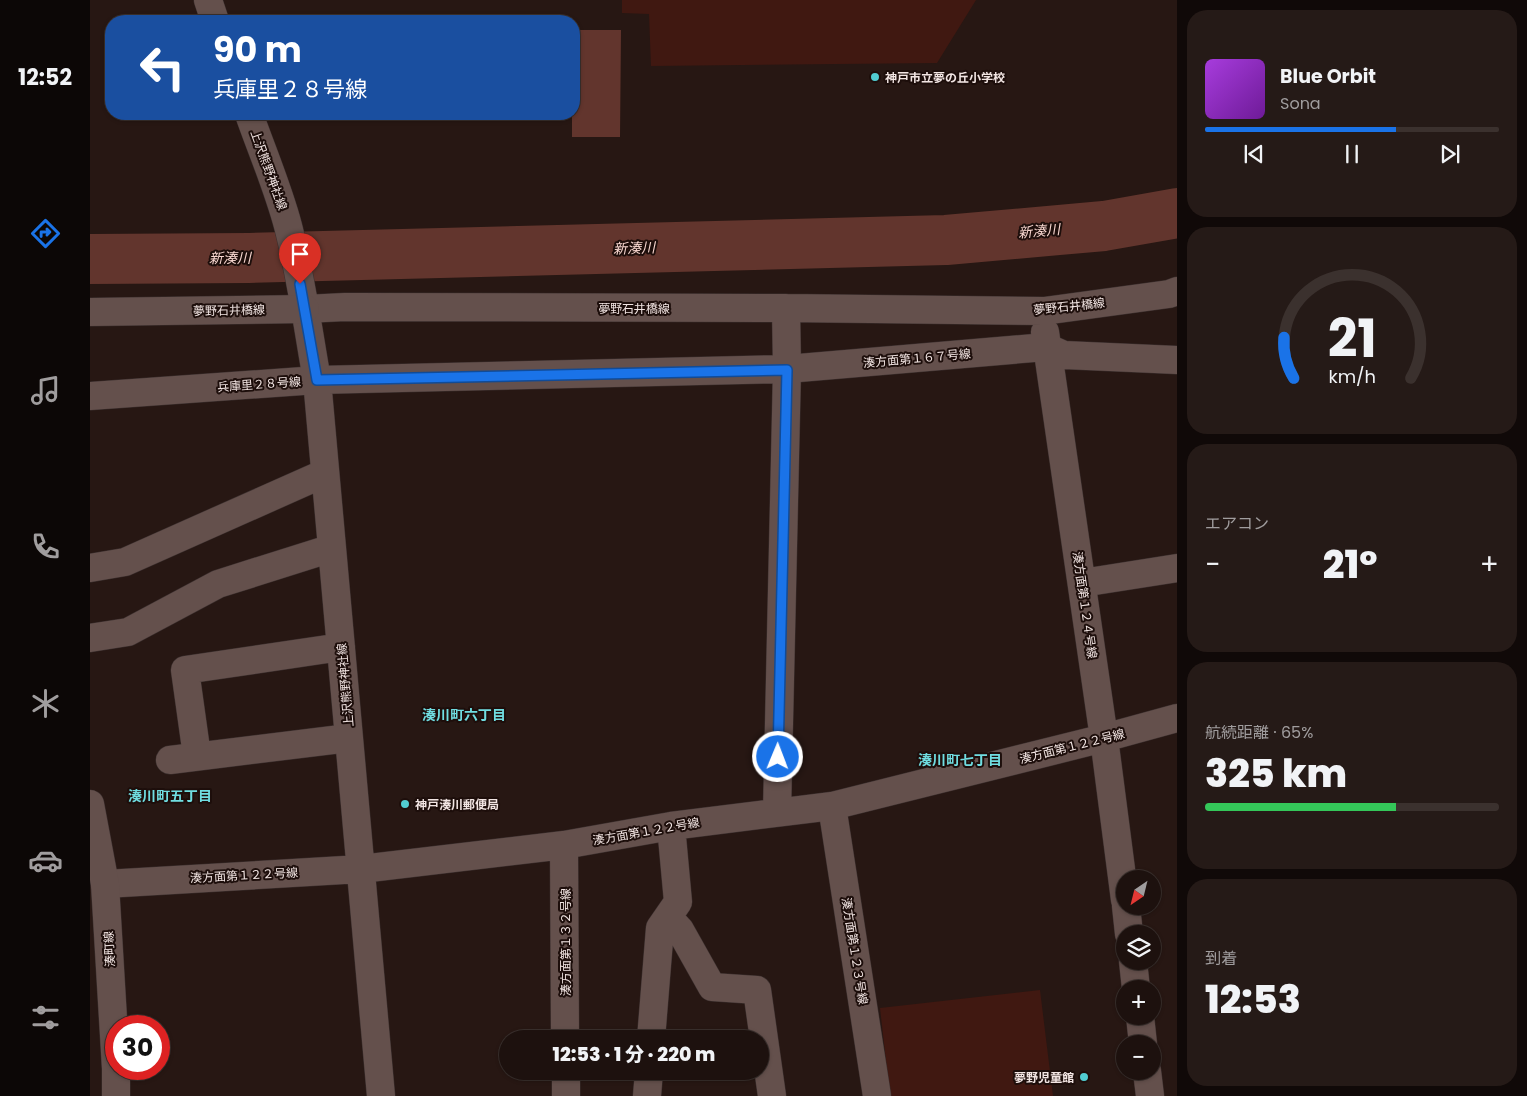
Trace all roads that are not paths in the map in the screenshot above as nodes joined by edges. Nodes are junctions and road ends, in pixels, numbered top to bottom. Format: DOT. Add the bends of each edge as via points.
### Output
graph roads {
  1 [pos="208,0"];
  2 [pos="213,15"];
  3 [pos="251,120"];
  4 [pos="1177,291"];
  5 [pos="786,308"];
  6 [pos="305,309"];
  7 [pos="1044,311"];
  8 [pos="90,312"];
  9 [pos="1046,347"];
  10 [pos="1177,360"];
  11 [pos="787,370"];
  12 [pos="317,380"];
  13 [pos="90,396"];
  14 [pos="325,473"];
  15 [pos="332,548"];
  16 [pos="90,568"];
  17 [pos="1177,568"];
  18 [pos="1082,584"];
  19 [pos="90,638"];
  20 [pos="341,647"];
  21 [pos="1177,718"];
  22 [pos="349,738"];
  23 [pos="1104,738"];
  24 [pos="198,756"];
  25 [pos="170,760"];
  26 [pos="90,804"];
  27 [pos="832,806"];
  28 [pos="777,812"];
  29 [pos="671,826"];
  30 [pos="564,846"];
  31 [pos="361,869"];
  32 [pos="1121,870"];
  33 [pos="105,884"];
  34 [pos="668,916"];
  35 [pos="566,1030"];
  36 [pos="652,1030"];
  37 [pos="566,1080"];
  38 [pos="648,1080"];
  39 [pos="1148,1080"];
  40 [pos="116,1096"];
  41 [pos="381,1096"];
  42 [pos="566,1096"];
  43 [pos="647,1096"];
  44 [pos="772,1096"];
  45 [pos="877,1096"];
  46 [pos="1150,1096"];
  1 -- 2 [label="street"];
  3 -- 6 [label="street, 上沢熊野神社線" via="288,227"];
  4 -- 7 [label="street, 夢野石井橋線"];
  5 -- 6 [label="street, 夢野石井橋線"];
  5 -- 7 [label="street, 夢野石井橋線"];
  5 -- 11 [label="street"];
  6 -- 8 [label="street, 夢野石井橋線"];
  6 -- 12 [label="street, 上沢熊野神社線"];
  7 -- 9 [label="street, 湊方面第１２４号線"];
  9 -- 10 [label="street" via="1064,355"];
  9 -- 11 [label="street, 湊方面第１６７号線"];
  9 -- 18 [label="street, 湊方面第１２４号線"];
  11 -- 12 [label="street, 兵庫里２８号線"];
  11 -- 28 [label="street"];
  12 -- 13 [label="street, 兵庫里２８号線"];
  12 -- 14 [label="street, 上沢熊野神社線"];
  14 -- 15 [label="street, 上沢熊野神社線"];
  14 -- 16 [label="street" via="125,562"];
  15 -- 19 [label="street" via="218,584 128,632"];
  15 -- 20 [label="street, 上沢熊野神社線"];
  17 -- 18 [label="street"];
  18 -- 23 [label="street, 湊方面第１２４号線"];
  20 -- 22 [label="street, 上沢熊野神社線"];
  20 -- 24 [label="street" via="185,670"];
  21 -- 23 [label="street, 湊方面第１２２号線"];
  22 -- 24 [label="street"];
  22 -- 31 [label="street, 上沢熊野神社線"];
  23 -- 27 [label="street, 湊方面第１２２号線"];
  23 -- 32 [label="street, 湊方面第１２４号線"];
  24 -- 25 [label="street"];
  26 -- 33 [label="street, 湊町線"];
  27 -- 28 [label="street, 湊方面第１２２号線"];
  27 -- 45 [label="street, 湊方面第１２３号線"];
  28 -- 29 [label="street, 湊方面第１２２号線"];
  29 -- 30 [label="street, 湊方面第１２２号線"];
  29 -- 34 [label="street" via="678,902"];
  30 -- 31 [label="street, 湊方面第１２２号線"];
  30 -- 35 [label="street, 湊方面第１３２号線"];
  31 -- 33 [label="street, 湊方面第１２２号線"];
  31 -- 41 [label="street, 上沢熊野神社線"];
  33 -- 40 [label="street, 湊町線"];
  34 -- 36 [label="street" via="660,928"];
  34 -- 44 [label="street" via="680,930 712,987 757,990"];
  37 -- 42 [label="street"];
  38 -- 43 [label="street"];
  39 -- 46 [label="street"];
}
